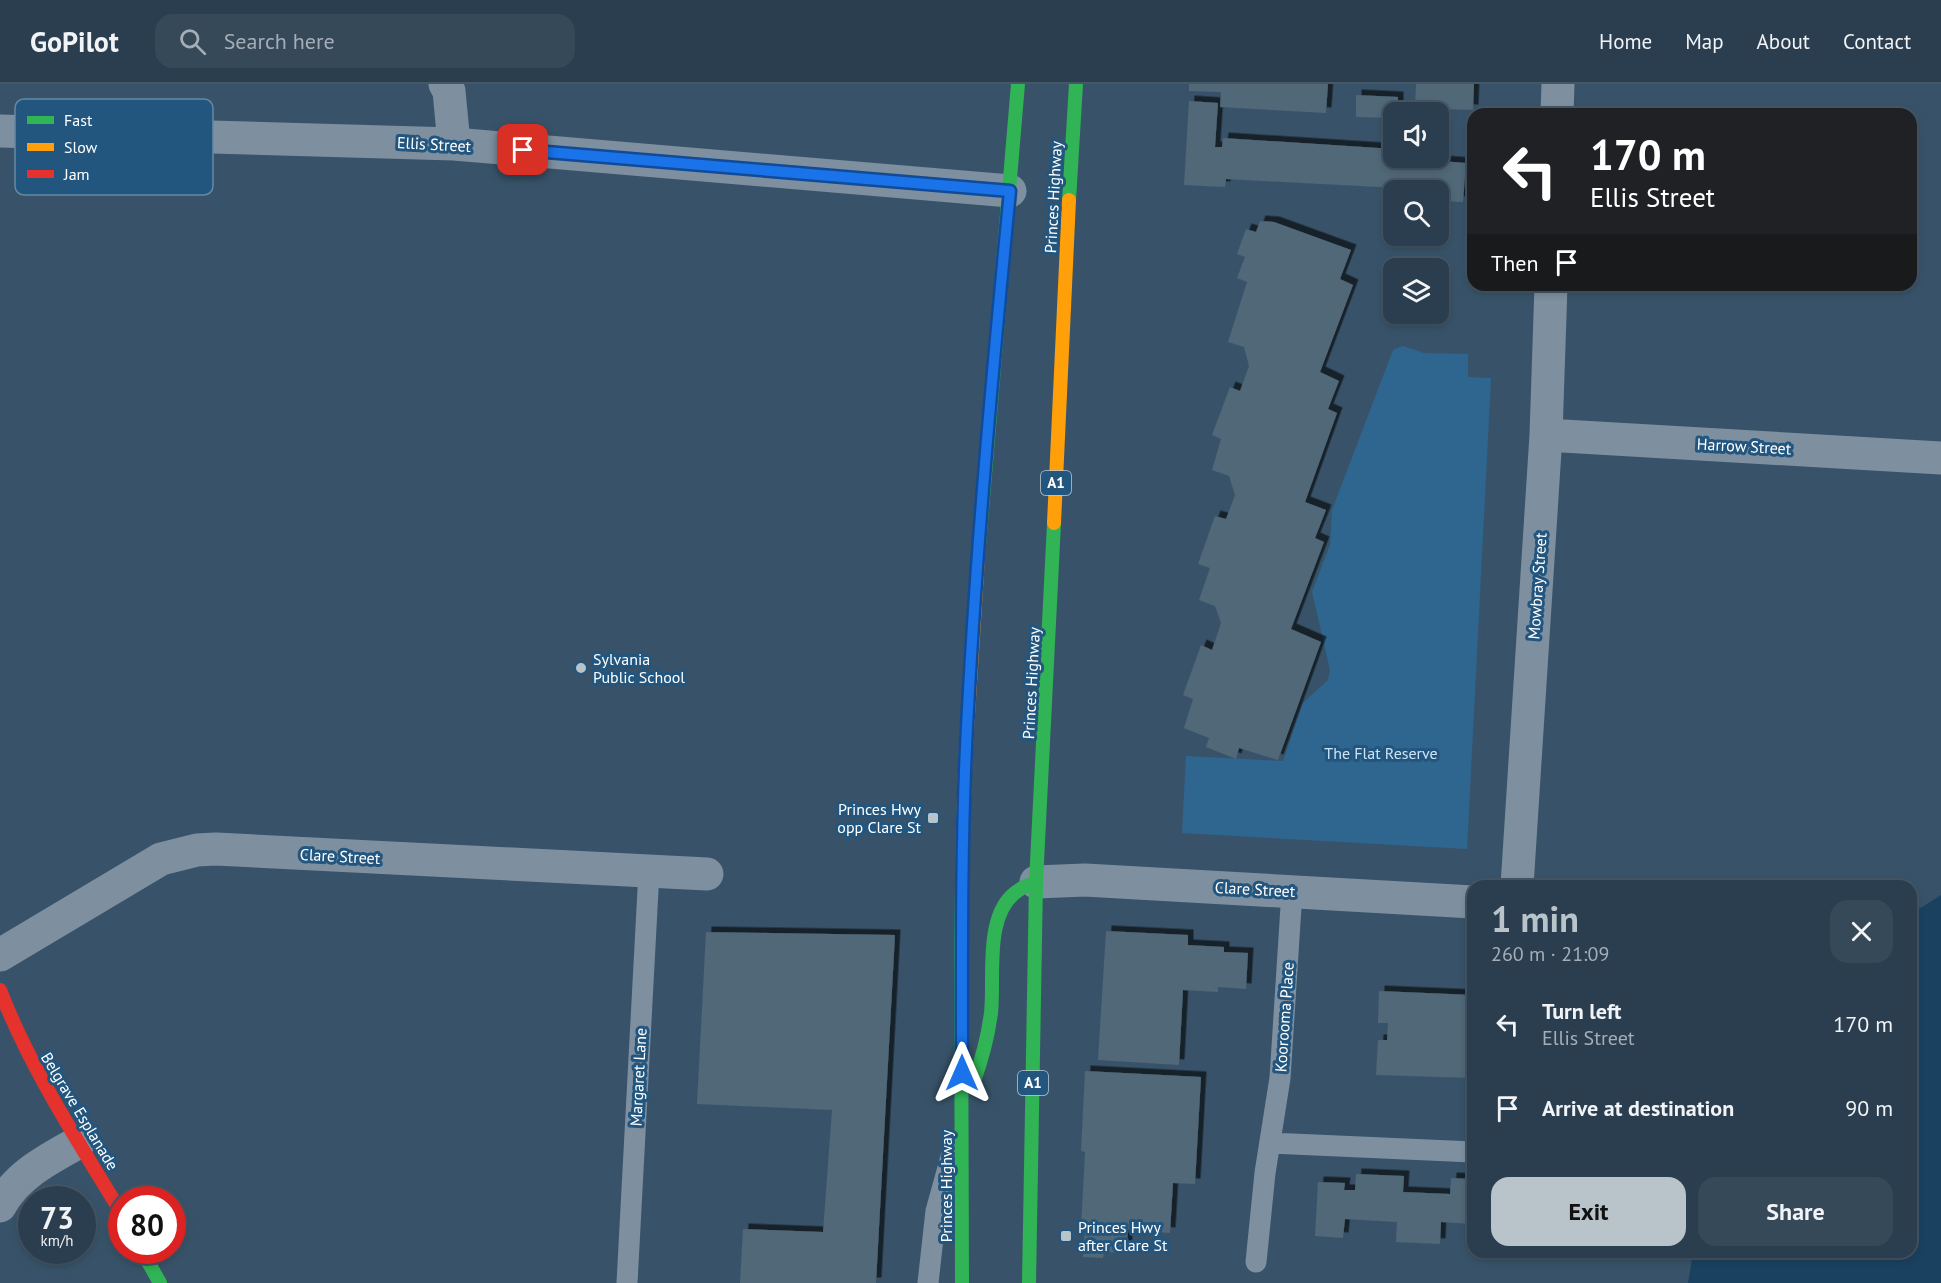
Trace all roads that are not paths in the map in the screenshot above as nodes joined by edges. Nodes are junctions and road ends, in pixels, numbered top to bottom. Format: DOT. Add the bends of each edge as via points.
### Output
graph roads {
  1 [pos="446,84"];
  2 [pos="1018,84"];
  3 [pos="1076,84"];
  4 [pos="1558,84"];
  5 [pos="1557,108"];
  6 [pos="0,131"];
  7 [pos="15,131"];
  8 [pos="213,137"];
  9 [pos="454,144"];
  10 [pos="1010,191"];
  11 [pos="1551,291"];
  12 [pos="1546,435"];
  13 [pos="1941,458"];
  14 [pos="649,871"];
  15 [pos="707,874"];
  16 [pos="1517,880"];
  17 [pos="1036,882"];
  18 [pos="1292,891"];
  19 [pos="1467,902"];
  20 [pos="0,955"];
  21 [pos="0,990"];
  22 [pos="963,1117"];
  23 [pos="79,1142"];
  24 [pos="1270,1143"];
  25 [pos="1467,1152"];
  26 [pos="108,1191"];
  27 [pos="0,1206"];
  28 [pos="1256,1262"];
  29 [pos="149,1264"];
  30 [pos="160,1283"];
  31 [pos="627,1283"];
  32 [pos="928,1283"];
  33 [pos="962,1283"];
  34 [pos="1029,1283"];
  1 -- 9 [label="street"];
  2 -- 10 [label="main road, Princes Highway"];
  3 -- 17 [label="main road, Princes Highway / A1"];
  4 -- 5 [label="street"];
  6 -- 7 [label="street, Ellis Street"];
  8 -- 9 [label="street, Ellis Street"];
  9 -- 10 [label="street, Ellis Street"];
  10 -- 22 [label="main road, Princes Highway" via="985,461 966,747"];
  11 -- 12 [label="street, Mowbray Street"];
  12 -- 13 [label="street, Harrow Street"];
  12 -- 16 [label="street, Mowbray Street"];
  14 -- 15 [label="street, Clare Street"];
  14 -- 20 [label="street, Clare Street" via="197,850 161,859"];
  14 -- 31 [label="lane, Margaret Lane"];
  17 -- 18 [label="street, Clare Street" via="1085,880"];
  17 -- 22 [label="main road" via="1012,896 995,926 991,1012"];
  17 -- 34 [label="main road, Princes Highway / A1"];
  18 -- 19 [label="street, Clare Street"];
  18 -- 24 [label="lane, Koorooma Place" via="1280,1078"];
  21 -- 23 [label="main road, Belgrave Esplanade" via="34,1068"];
  22 -- 32 [label="lane" via="936,1211"];
  22 -- 33 [label="main road, Princes Highway"];
  23 -- 26 [label="main road, Belgrave Esplanade"];
  23 -- 27 [label="street" via="27,1174"];
  24 -- 25 [label="lane"];
  24 -- 28 [label="lane, Koorooma Place"];
  29 -- 30 [label="main road"];
}
